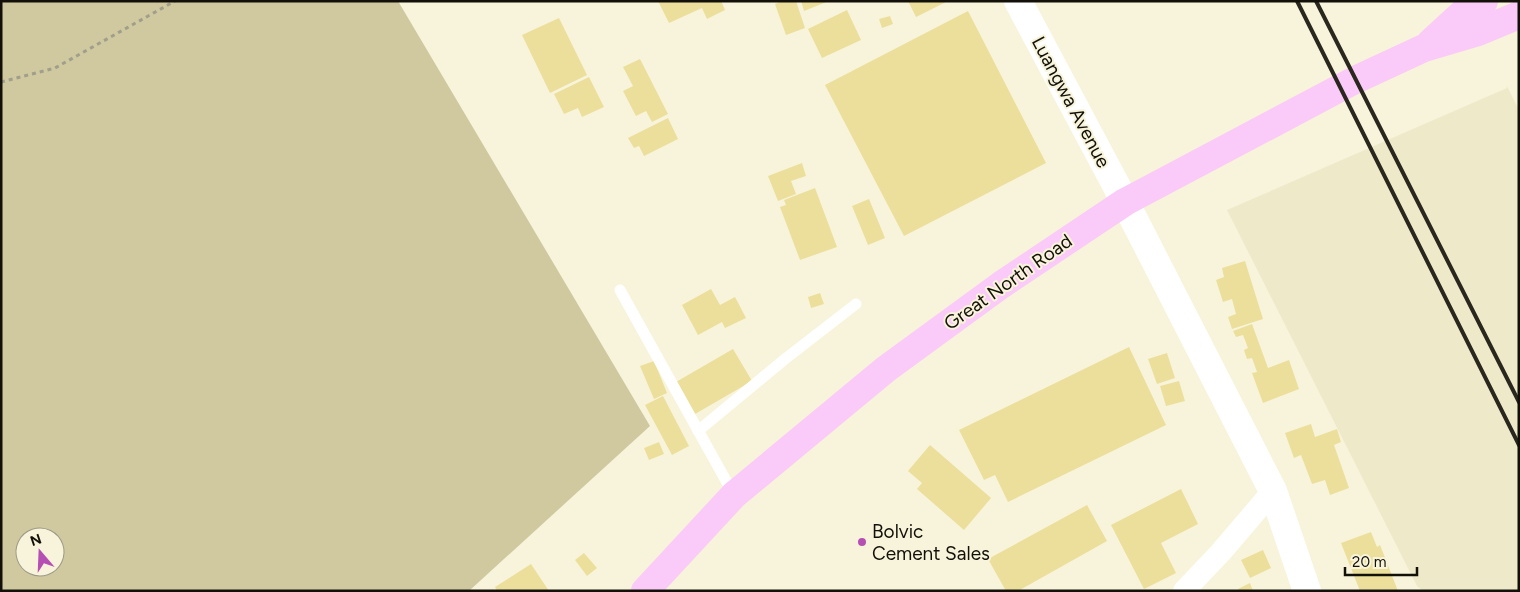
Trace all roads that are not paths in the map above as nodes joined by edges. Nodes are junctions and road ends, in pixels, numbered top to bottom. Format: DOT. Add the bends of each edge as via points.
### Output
graph roads {
  1 [pos="1018,1"];
  2 [pos="1484,1"];
  3 [pos="1519,15"];
  4 [pos="1424,48"];
  5 [pos="1125,202"];
  6 [pos="620,290"];
  7 [pos="856,304"];
  8 [pos="698,431"];
  9 [pos="1273,490"];
  10 [pos="734,496"];
  11 [pos="645,591"];
  12 [pos="1184,591"];
  13 [pos="1307,591"];
  1 -- 5 [label="street, Luangwa Avenue"];
  2 -- 4 [label="highway, Great North Road" via="1466,10"];
  3 -- 4 [label="highway, Great North Road" via="1478,32"];
  4 -- 5 [label="highway, Great North Road" via="1340,88"];
  5 -- 9 [label="street, Luangwa Avenue"];
  5 -- 10 [label="highway, Great North Road" via="886,369"];
  6 -- 8 [label="lane"];
  7 -- 8 [label="lane"];
  8 -- 10 [label="lane"];
  9 -- 12 [label="street"];
  9 -- 13 [label="street, Luangwa Avenue"];
  10 -- 11 [label="highway, Great North Road"];
}
